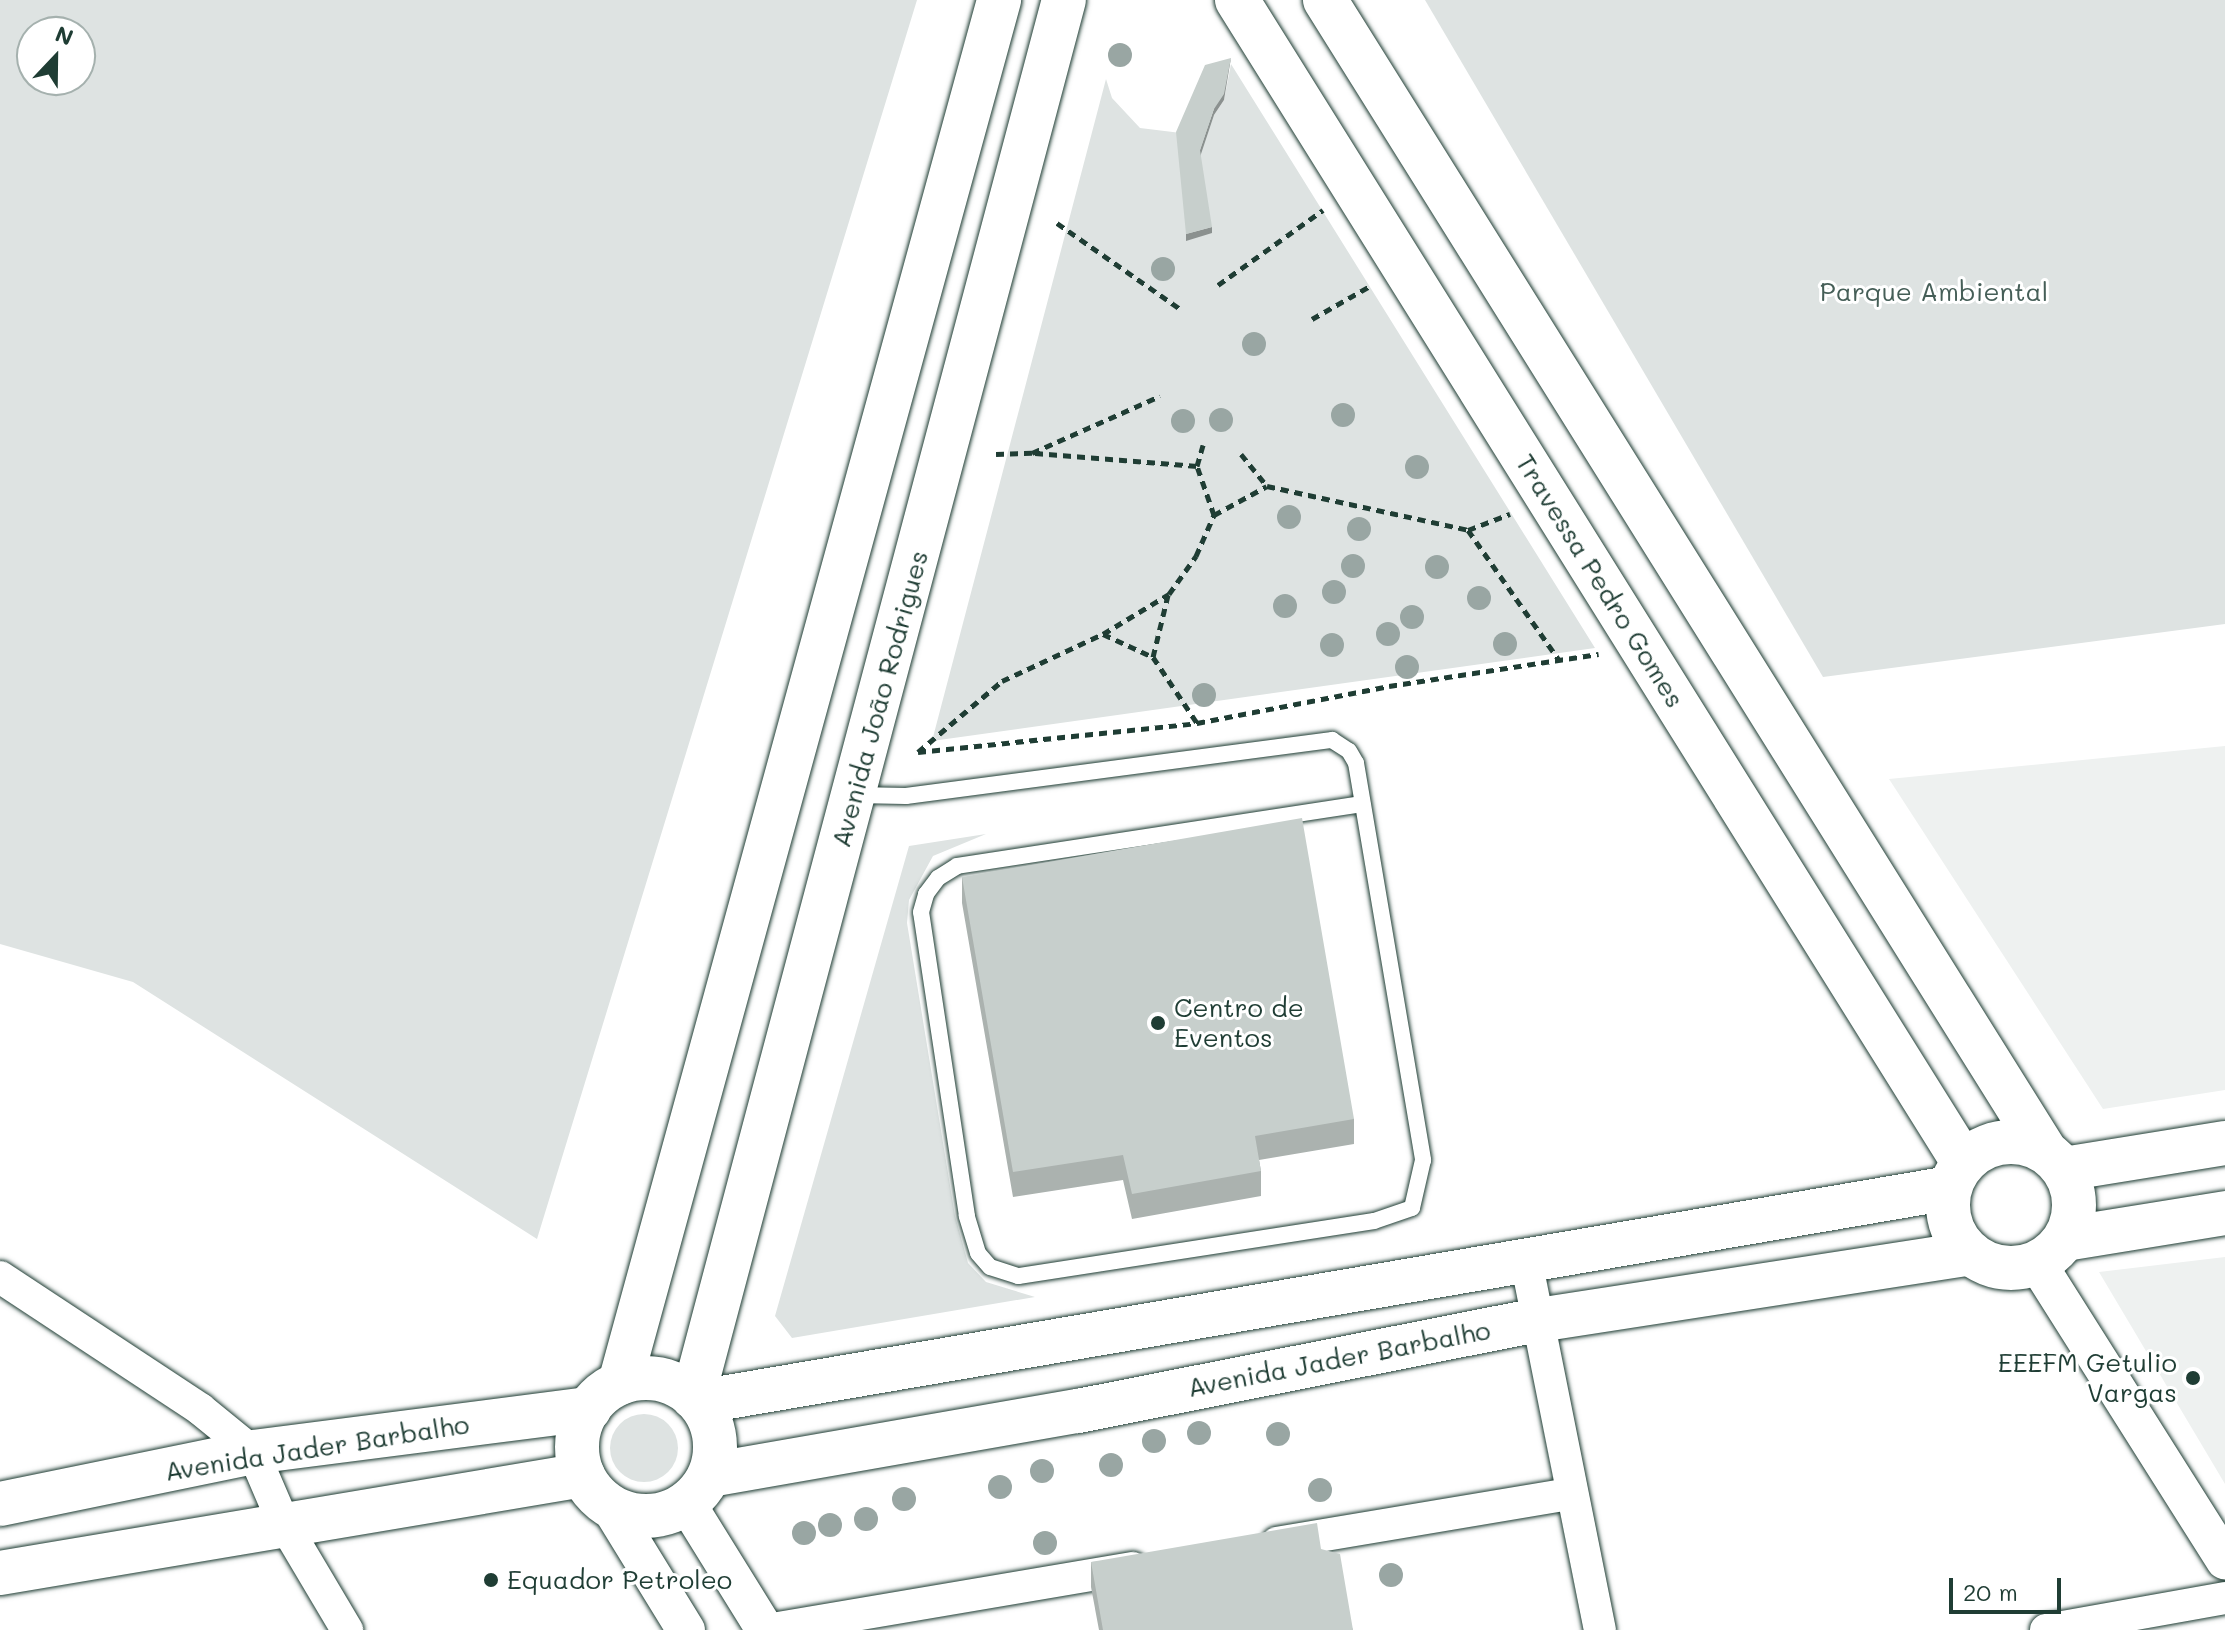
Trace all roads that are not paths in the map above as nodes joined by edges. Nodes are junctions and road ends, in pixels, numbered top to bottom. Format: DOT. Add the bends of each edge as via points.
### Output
graph roads {
  1 [pos="999,0"];
  2 [pos="1064,0"];
  3 [pos="1237,0"];
  4 [pos="1325,0"];
  5 [pos="855,795"];
  6 [pos="1362,804"];
  7 [pos="2225,1143"];
  8 [pos="2054,1160"];
  9 [pos="1956,1175"];
  10 [pos="2225,1213"];
  11 [pos="2051,1251"];
  12 [pos="1970,1253"];
  13 [pos="1526,1260"];
  14 [pos="0,1277"];
  15 [pos="1539,1320"];
  16 [pos="605,1396"];
  17 [pos="696,1399"];
  18 [pos="253,1452"];
  19 [pos="596,1490"];
  20 [pos="698,1490"];
  21 [pos="1570,1494"];
  22 [pos="0,1504"];
  23 [pos="283,1522"];
  24 [pos="1245,1549"];
  25 [pos="2225,1560"];
  26 [pos="1168,1562"];
  27 [pos="0,1573"];
  28 [pos="2225,1598"];
  29 [pos="347,1630"];
  30 [pos="686,1630"];
  31 [pos="766,1630"];
  32 [pos="1600,1630"];
  33 [pos="2046,1630"];
  1 -- 16 [label="main road"];
  2 -- 5 [label="main road, Avenida João Rodrigues"];
  3 -- 9 [label="main road, Travessa Pedro Gomes"];
  4 -- 8 [label="main road"];
  5 -- 6 [label="lane" via="906,796 1332,740 1356,763"];
  5 -- 17 [label="main road, Avenida João Rodrigues"];
  6 -- 6 [label="lane" via="1423,1160 1412,1208 1374,1221 1036,1274 1018,1276 990,1267 978,1253 967,1216 921,912 938,878 957,866 983,861"];
  7 -- 8 [label="main road"];
  8 -- 9 [label="main road" via="2020,1142 1993,1143"];
  8 -- 11 [label="main road" via="2075,1204"];
  9 -- 12 [label="main road" via="1950,1224"];
  9 -- 13 [label="main road"];
  10 -- 11 [label="main road"];
  11 -- 12 [label="main road" via="2002,1268"];
  11 -- 25 [label="street"];
  12 -- 15 [label="main road, Avenida Jader Barbalho"];
  13 -- 15 [label="street"];
  13 -- 17 [label="main road"];
  14 -- 18 [label="street" via="200,1409"];
  15 -- 20 [label="main road, Avenida Jader Barbalho"];
  15 -- 21 [label="street"];
  16 -- 17 [label="main road" via="658,1379"];
  16 -- 18 [label="main road, Avenida Jader Barbalho"];
  16 -- 19 [label="main road" via="577,1441"];
  17 -- 20 [label="main road" via="715,1437"];
  18 -- 22 [label="main road, Avenida Jader Barbalho"];
  18 -- 23 [label="street"];
  19 -- 20 [label="main road" via="648,1516"];
  19 -- 23 [label="main road"];
  19 -- 30 [label="street"];
  20 -- 31 [label="street"];
  21 -- 24 [label="street"];
  21 -- 32 [label="street"];
  23 -- 27 [label="main road"];
  23 -- 29 [label="street"];
  26 -- 31 [label="street"];
  28 -- 33 [label="street"];
}
